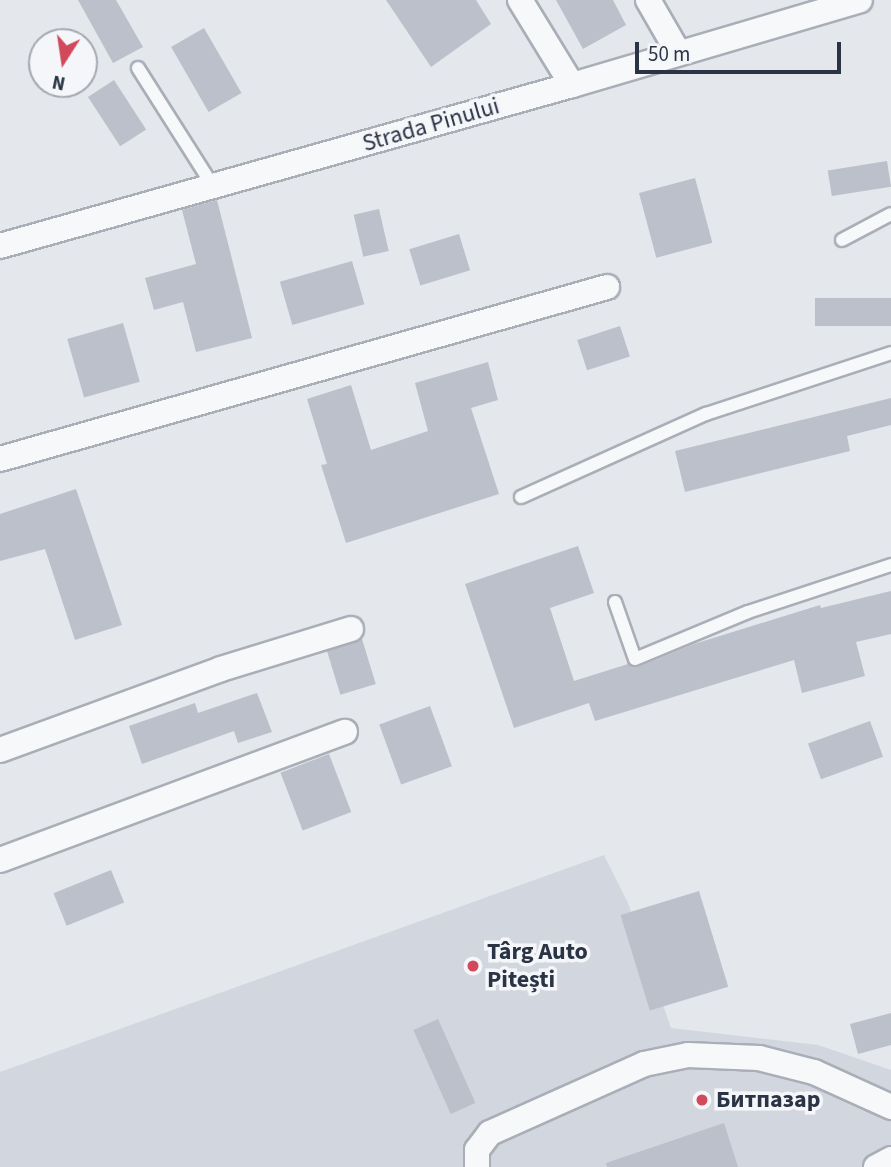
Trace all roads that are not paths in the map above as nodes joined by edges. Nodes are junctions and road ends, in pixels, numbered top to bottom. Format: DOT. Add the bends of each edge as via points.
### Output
graph roads {
  1 [pos="520,0"];
  2 [pos="648,0"];
  3 [pos="860,0"];
  4 [pos="678,52"];
  5 [pos="138,68"];
  6 [pos="572,85"];
  7 [pos="213,186"];
  8 [pos="891,214"];
  9 [pos="842,240"];
  10 [pos="0,246"];
  11 [pos="607,287"];
  12 [pos="891,354"];
  13 [pos="0,459"];
  14 [pos="521,498"];
  15 [pos="891,565"];
  16 [pos="615,602"];
  17 [pos="351,629"];
  18 [pos="345,732"];
  19 [pos="0,750"];
  20 [pos="0,860"];
  21 [pos="891,1107"];
  22 [pos="891,1159"];
  23 [pos="477,1167"];
  24 [pos="876,1167"];
  1 -- 6 [label="street"];
  2 -- 4 [label="street"];
  3 -- 4 [label="street, Strada Pinului"];
  4 -- 6 [label="street, Strada Pinului"];
  5 -- 7 [label="lane"];
  6 -- 7 [label="street, Strada Pinului"];
  7 -- 10 [label="street, Strada Pinului"];
  8 -- 9 [label="lane"];
  11 -- 13 [label="street"];
  12 -- 14 [label="lane" via="706,414"];
  15 -- 16 [label="lane" via="748,612 635,659"];
  17 -- 19 [label="street" via="221,669"];
  18 -- 20 [label="street"];
  21 -- 23 [label="street" via="814,1072 759,1058 688,1055 644,1064 490,1133 477,1150"];
  22 -- 24 [label="street"];
}
